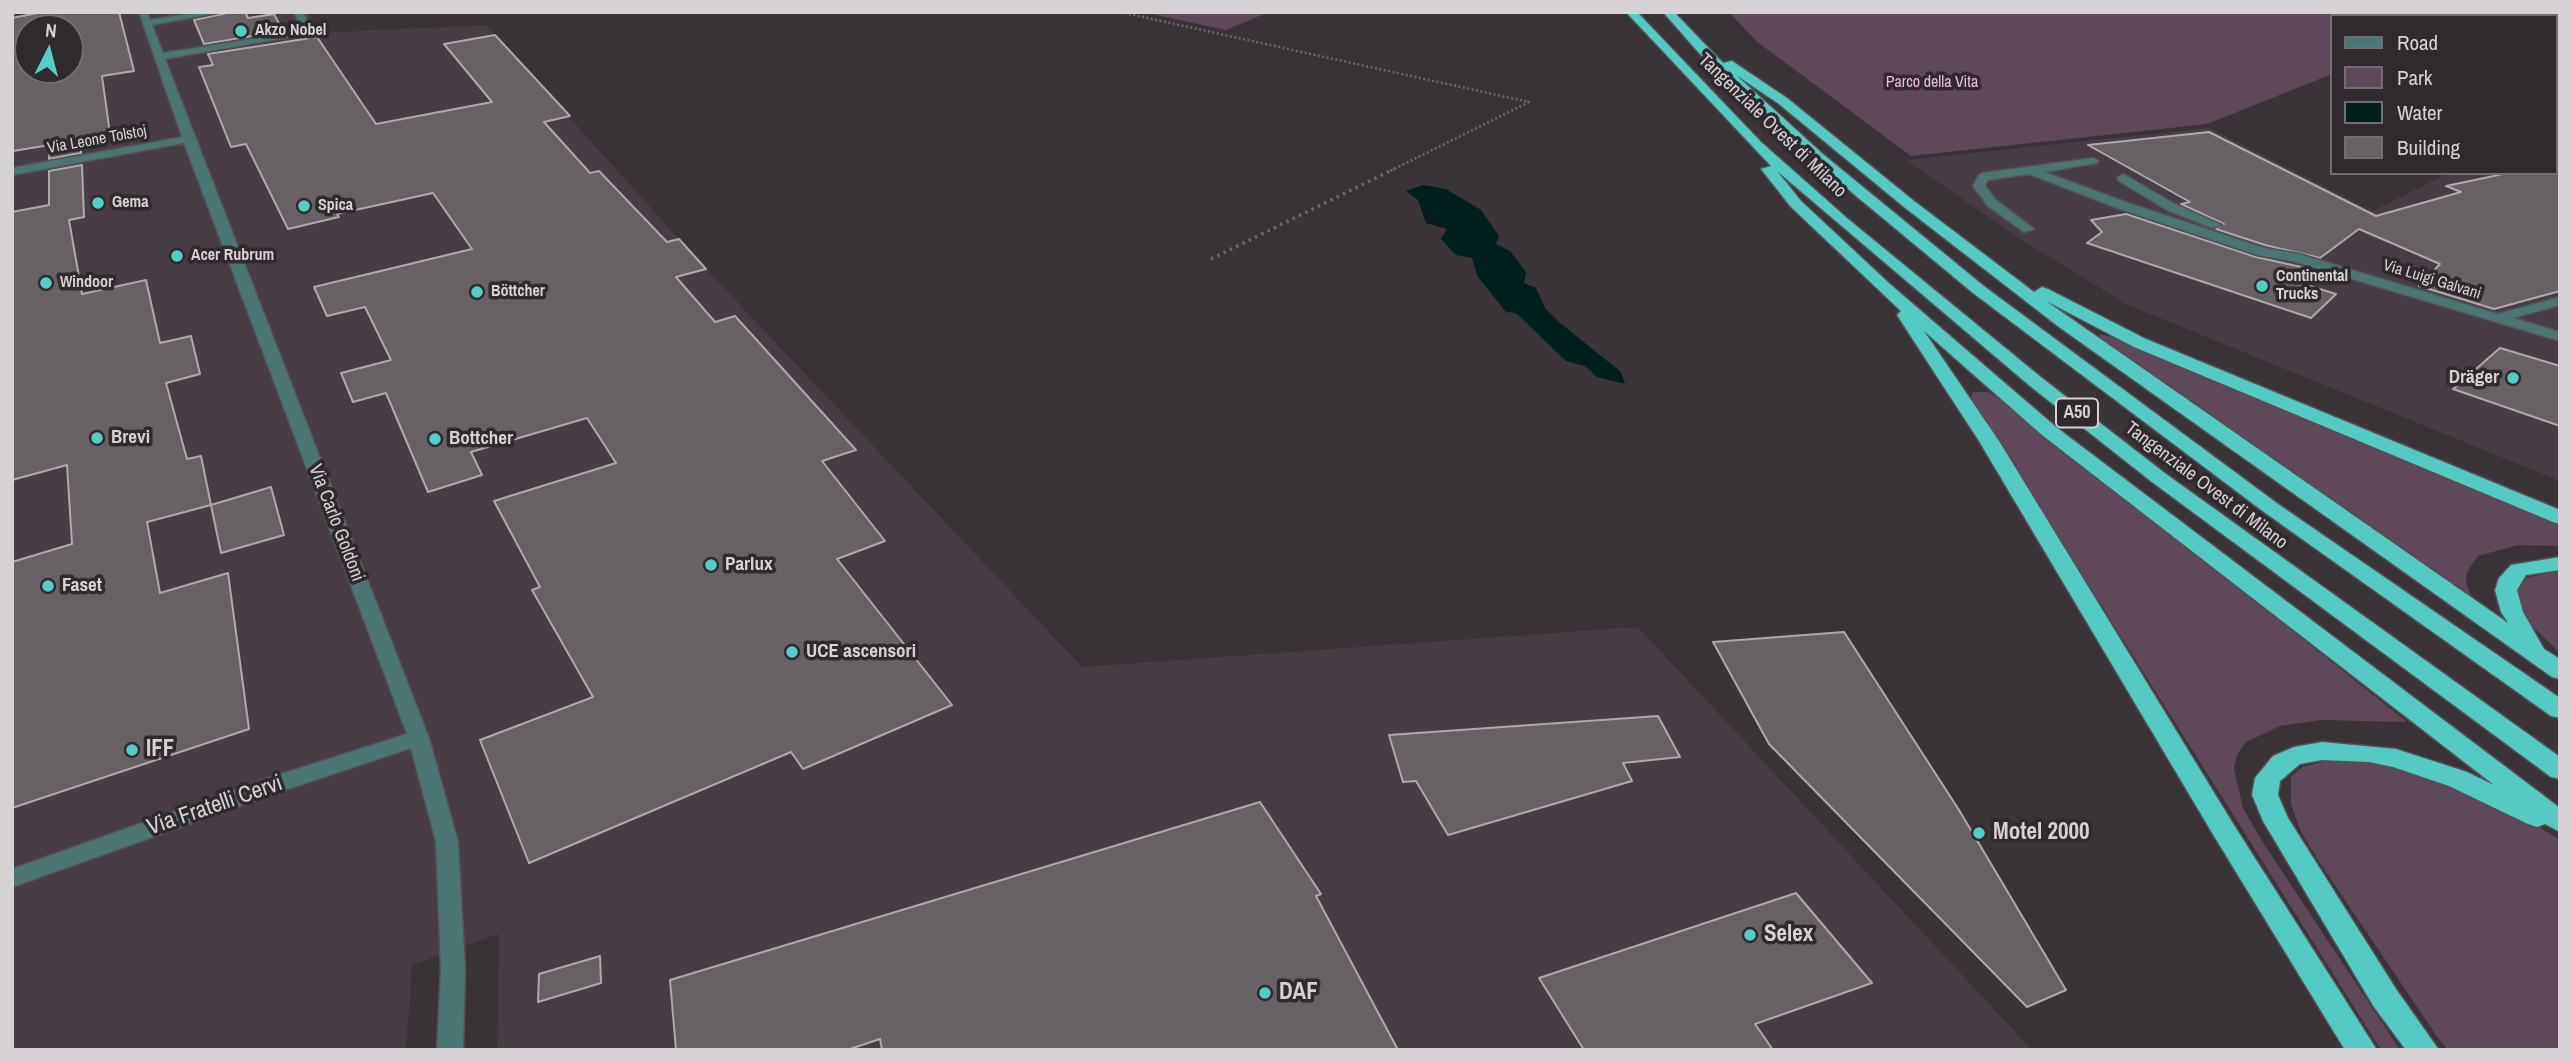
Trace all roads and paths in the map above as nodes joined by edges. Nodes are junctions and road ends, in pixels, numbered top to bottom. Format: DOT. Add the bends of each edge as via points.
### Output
graph roads {
  1 [pos="219,12"];
  2 [pos="298,12"];
  3 [pos="1120,12"];
  4 [pos="1631,12"];
  5 [pos="1668,12"];
  6 [pos="145,18"];
  7 [pos="1703,51"];
  8 [pos="159,57"];
  9 [pos="188,139"];
  10 [pos="1756,145"];
  11 [pos="2093,161"];
  12 [pos="2029,170"];
  13 [pos="12,172"];
  14 [pos="2123,177"];
  15 [pos="1909,204"];
  16 [pos="2028,229"];
  17 [pos="2294,257"];
  18 [pos="1211,259"];
  19 [pos="1885,288"];
  20 [pos="2560,301"];
  21 [pos="2498,318"];
  22 [pos="2560,337"];
  23 [pos="2560,518"];
  24 [pos="2560,563"];
  25 [pos="2552,665"];
  26 [pos="2560,710"];
  27 [pos="419,738"];
  28 [pos="2560,771"];
  29 [pos="2560,822"];
  30 [pos="2560,829"];
  31 [pos="12,878"];
  32 [pos="450,1050"];
  33 [pos="2362,1050"];
  34 [pos="2424,1050"];
  1 -- 6 [label="street"];
  2 -- 8 [label="street" via="308,33"];
  3 -- 18 [label="path" via="1529,102"];
  4 -- 10 [label="highway, Tangenziale Ovest di Milano / A50"];
  5 -- 7 [label="highway, Tangenziale Ovest di Milano / A50"];
  6 -- 8 [label="street, Via Carlo Goldoni"];
  7 -- 15 [label="highway" via="1783,100"];
  7 -- 26 [label="highway, Tangenziale Ovest di Milano / A50" via="1819,158 2001,307 2271,508"];
  8 -- 9 [label="street, Via Carlo Goldoni"];
  9 -- 13 [label="street, Via Leone Tolstoj"];
  9 -- 27 [label="street, Via Carlo Goldoni"];
  10 -- 19 [label="highway" via="1796,204"];
  10 -- 28 [label="highway, Tangenziale Ovest di Milano / A50" via="1843,222 2159,478"];
  11 -- 12 [label="street"];
  12 -- 16 [label="street" via="1991,174 1979,182 1992,203"];
  12 -- 17 [label="street" via="2262,252"];
  14 -- 17 [label="street" via="2171,207"];
  15 -- 23 [label="highway" via="2051,298 2140,343"];
  15 -- 25 [label="highway" via="2064,323"];
  17 -- 21 [label="street, Via Luigi Galvani"];
  19 -- 29 [label="highway" via="2089,462"];
  19 -- 33 [label="highway" via="1989,441"];
  20 -- 21 [label="street"];
  21 -- 22 [label="street, Via Luigi Galvani"];
  24 -- 25 [label="highway" via="2519,570 2506,590 2519,625"];
  27 -- 31 [label="street, Via Fratelli Cervi"];
  27 -- 32 [label="street, Via Carlo Goldoni" via="447,842 453,969"];
  30 -- 34 [label="highway" via="2458,779 2396,758 2322,751 2294,756 2273,770 2265,795 2276,821 2385,998"];
}
